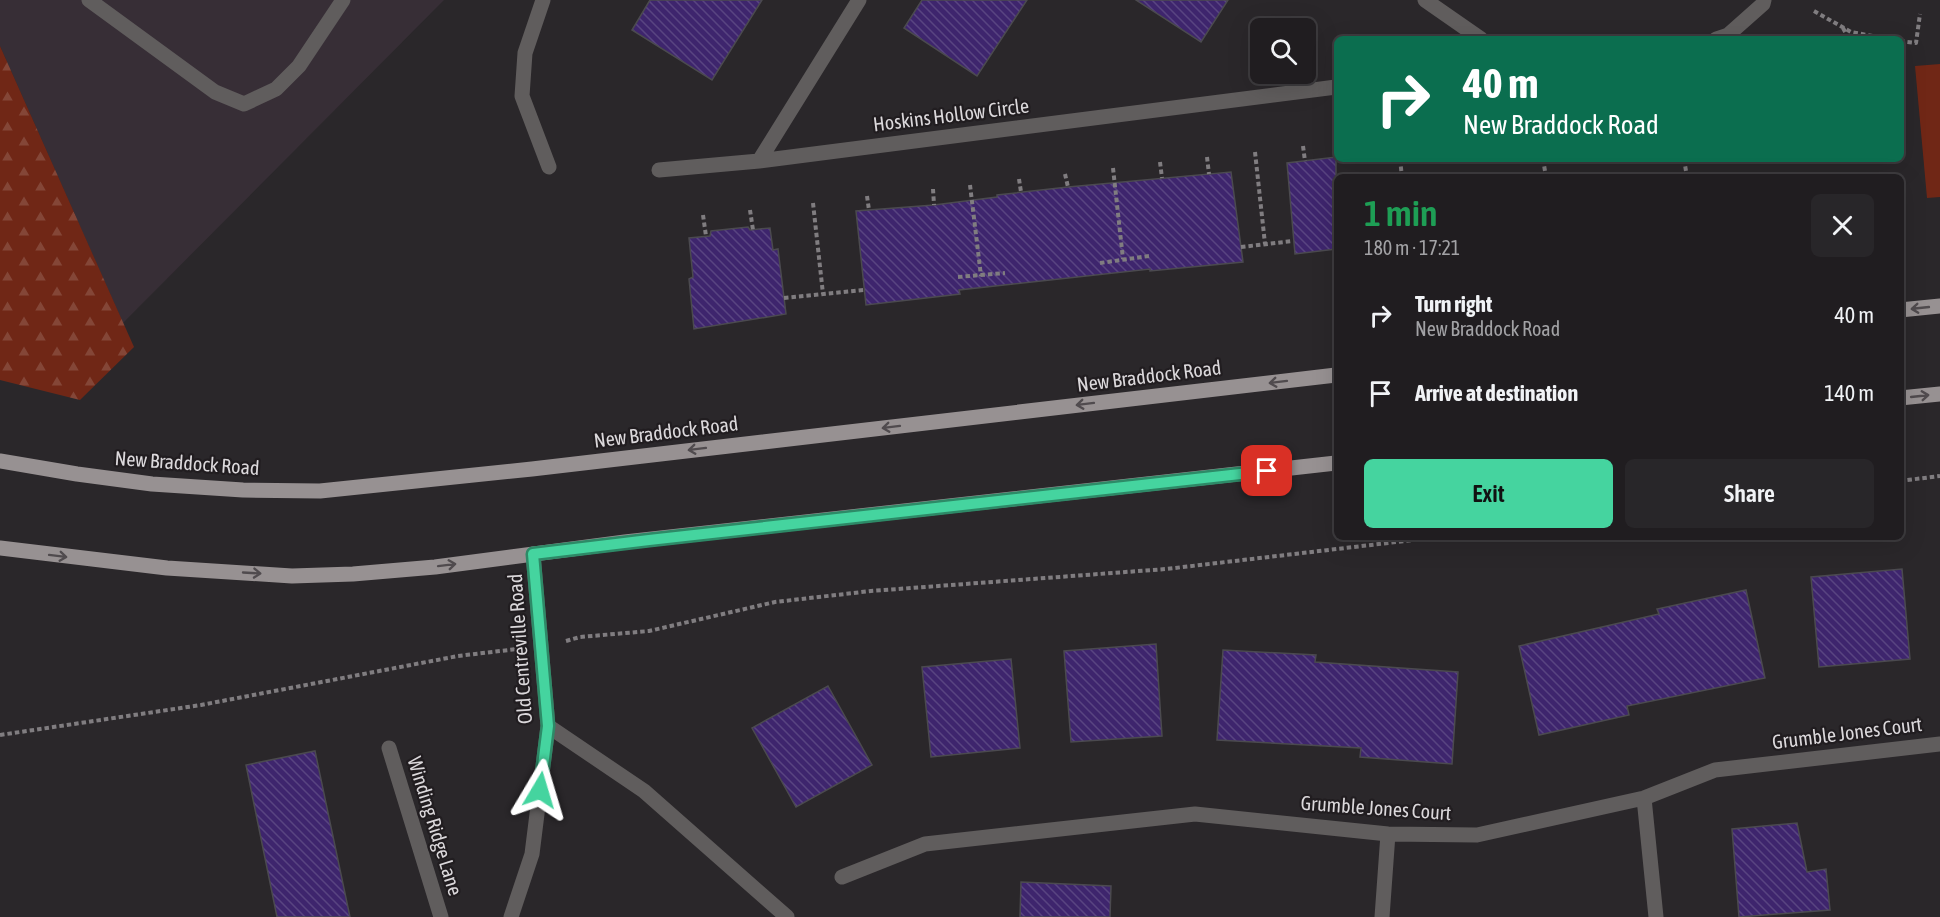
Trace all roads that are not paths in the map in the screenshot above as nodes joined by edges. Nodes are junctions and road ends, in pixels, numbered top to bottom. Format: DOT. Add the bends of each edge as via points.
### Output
graph roads {
  1 [pos="89,0"];
  2 [pos="344,0"];
  3 [pos="543,0"];
  4 [pos="859,0"];
  5 [pos="1425,0"];
  6 [pos="1764,0"];
  7 [pos="1477,36"];
  8 [pos="1725,36"];
  9 [pos="1334,87"];
  10 [pos="759,161"];
  11 [pos="549,167"];
  12 [pos="659,170"];
  13 [pos="1940,306"];
  14 [pos="1904,310"];
  15 [pos="1334,375"];
  16 [pos="1940,394"];
  17 [pos="1904,398"];
  18 [pos="0,461"];
  19 [pos="1334,463"];
  20 [pos="0,548"];
  21 [pos="533,554"];
  22 [pos="548,726"];
  23 [pos="1940,744"];
  24 [pos="389,748"];
  25 [pos="1644,798"];
  26 [pos="1388,834"];
  27 [pos="842,877"];
  28 [pos="441,917"];
  29 [pos="511,917"];
  30 [pos="787,917"];
  31 [pos="1382,917"];
  32 [pos="1656,917"];
  1 -- 2 [label="street" via="216,92 244,104 276,89 299,66"];
  3 -- 11 [label="street" via="525,53 522,96"];
  4 -- 10 [label="street"];
  5 -- 7 [label="street"];
  6 -- 8 [label="street"];
  9 -- 10 [label="street, Hoskins Hollow Circle"];
  10 -- 12 [label="street, Hoskins Hollow Circle"];
  13 -- 14 [label="main road, one-way"];
  15 -- 18 [label="main road, New Braddock Road, one-way" via="320,491 152,484"];
  17 -- 16 [label="main road, one-way"];
  19 -- 21 [label="main road"];
  20 -- 21 [label="main road, one-way" via="167,568 292,576 435,567"];
  21 -- 22 [label="street, Old Centreville Road"];
  22 -- 29 [label="street, Old Centreville Road" via="532,854"];
  22 -- 30 [label="street" via="644,791"];
  23 -- 25 [label="street, Grumble Jones Court" via="1715,770"];
  24 -- 28 [label="street, Winding Ridge Lane"];
  25 -- 26 [label="street, Grumble Jones Court" via="1477,835"];
  25 -- 32 [label="street"];
  26 -- 27 [label="street, Grumble Jones Court" via="1195,814 925,844"];
  26 -- 31 [label="street"];
}
